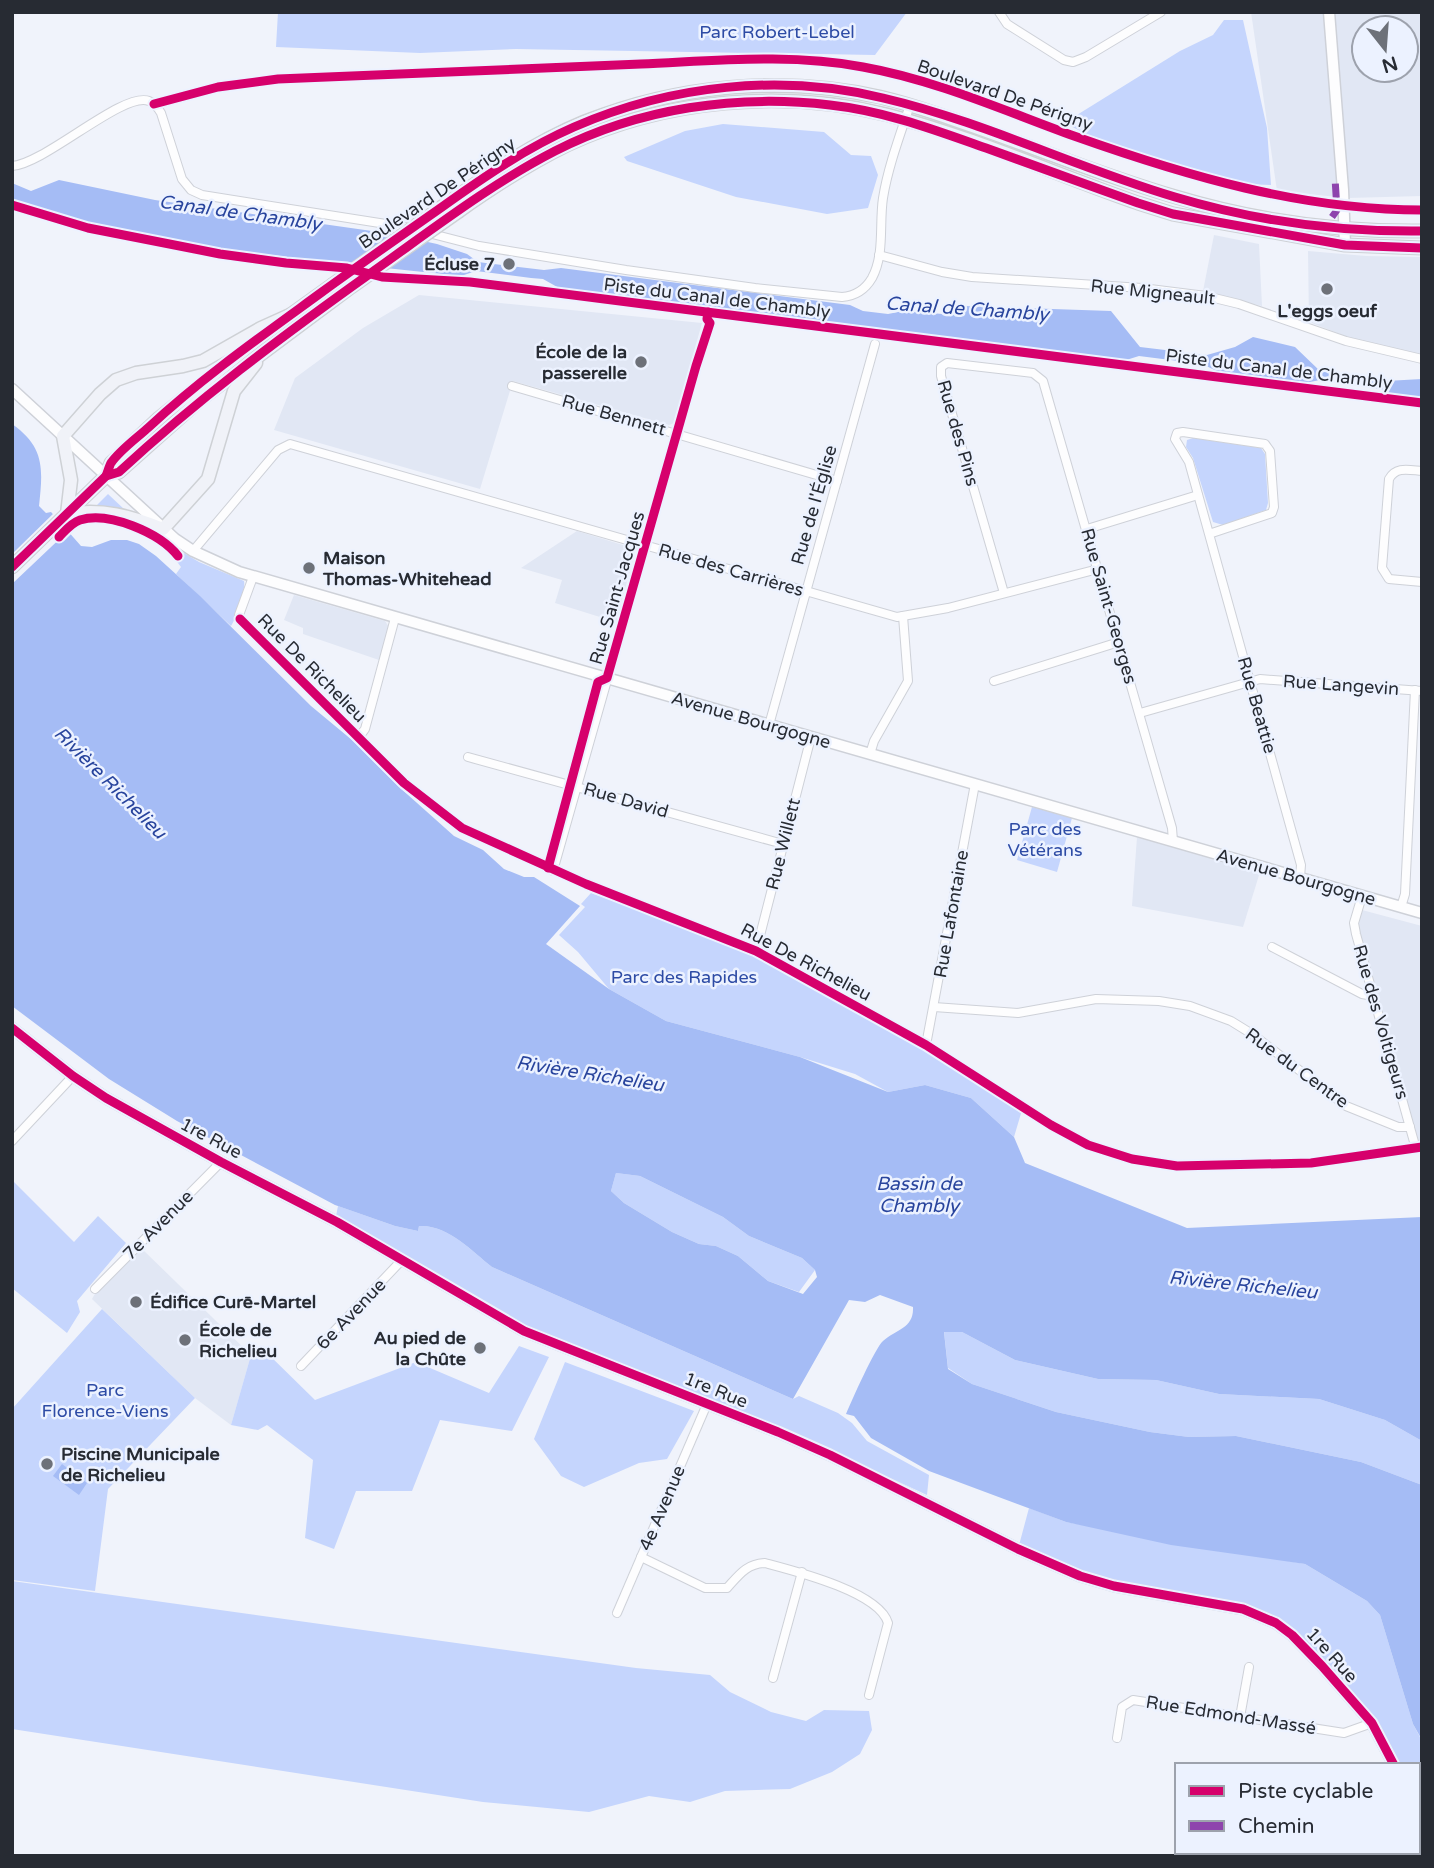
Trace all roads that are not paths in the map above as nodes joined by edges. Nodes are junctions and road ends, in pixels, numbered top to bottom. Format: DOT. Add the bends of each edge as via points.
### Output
graph roads {
  1 [pos="999,12"];
  2 [pos="1161,12"];
  3 [pos="1329,12"];
  4 [pos="910,105"];
  5 [pos="905,120"];
  6 [pos="12,166"];
  7 [pos="1345,229"];
  8 [pos="1422,232"];
  9 [pos="1345,245"];
  10 [pos="1422,248"];
  11 [pos="879,255"];
  12 [pos="292,314"];
  13 [pos="710,323"];
  14 [pos="275,342"];
  15 [pos="875,344"];
  16 [pos="1422,359"];
  17 [pos="1036,374"];
  18 [pos="512,386"];
  19 [pos="12,389"];
  20 [pos="677,434"];
  21 [pos="63,436"];
  22 [pos="1422,471"];
  23 [pos="106,476"];
  24 [pos="837,481"];
  25 [pos="1198,495"];
  26 [pos="66,514"];
  27 [pos="163,528"];
  28 [pos="1087,529"];
  29 [pos="1209,534"];
  30 [pos="645,544"];
  31 [pos="193,551"];
  32 [pos="12,567"];
  33 [pos="1098,569"];
  34 [pos="253,577"];
  35 [pos="1422,582"];
  36 [pos="806,591"];
  37 [pos="1004,593"];
  38 [pos="903,616"];
  39 [pos="395,618"];
  40 [pos="1119,642"];
  41 [pos="607,678"];
  42 [pos="994,681"];
  43 [pos="1251,681"];
  44 [pos="1419,690"];
  45 [pos="1140,713"];
  46 [pos="769,725"];
  47 [pos="359,737"];
  48 [pos="811,737"];
  49 [pos="870,754"];
  50 [pos="468,757"];
  51 [pos="975,784"];
  52 [pos="577,786"];
  53 [pos="1173,841"];
  54 [pos="783,844"];
  55 [pos="553,870"];
  56 [pos="1300,877"];
  57 [pos="1362,896"];
  58 [pos="1401,907"];
  59 [pos="1422,913"];
  60 [pos="1272,947"];
  61 [pos="756,951"];
  62 [pos="1373,996"];
  63 [pos="934,1007"];
  64 [pos="12,1027"];
  65 [pos="926,1045"];
  66 [pos="73,1076"];
  67 [pos="1410,1127"];
  68 [pos="12,1141"];
  69 [pos="1419,1148"];
  70 [pos="221,1162"];
  71 [pos="401,1261"];
  72 [pos="95,1289"];
  73 [pos="301,1366"];
  74 [pos="707,1404"];
  75 [pos="641,1557"];
  76 [pos="802,1573"];
  77 [pos="617,1613"];
  78 [pos="1250,1667"];
  79 [pos="773,1678"];
  80 [pos="869,1695"];
  81 [pos="1240,1717"];
  82 [pos="1372,1723"];
  83 [pos="1118,1738"];
  84 [pos="1393,1763"];
  1 -- 2 [label="street" via="1007,24 1064,61 1073,62"];
  3 -- 7 [label="street"];
  4 -- 5 [label="street"];
  4 -- 7 [label="main road, Boulevard De Périgny" via="1178,198 1270,219"];
  4 -- 12 [label="main road, Boulevard De Périgny, bridge" via="842,90 782,85 659,98 597,117 513,159"];
  5 -- 9 [label="main road, Boulevard De Périgny" via="1162,211"];
  5 -- 11 [label="street" via="884,193"];
  5 -- 14 [label="main road, Boulevard De Périgny, bridge" via="789,101 737,102 672,111 615,126 514,174"];
  6 -- 11 [label="street" via="35,159 88,125 146,100 162,116 184,184 208,197 626,270 842,297 858,293 873,277"];
  7 -- 8 [label="main road, Boulevard De Périgny"];
  7 -- 9 [label="street"];
  9 -- 10 [label="main road, Boulevard De Périgny"];
  11 -- 16 [label="street, Rue Migneault" via="960,276 1206,296 1346,341"];
  12 -- 21 [label="main road" via="209,358 116,380"];
  12 -- 23 [label="main road, Boulevard De Périgny" via="159,418 111,463"];
  13 -- 20 [label="street, Rue Saint-Jacques"];
  14 -- 23 [label="main road, Boulevard De Périgny" via="201,399 119,472"];
  14 -- 27 [label="main road" via="234,391 208,479"];
  15 -- 24 [label="street, Rue de l'Église"];
  17 -- 28 [label="street, Rue Saint-Georges" via="1044,384"];
  17 -- 37 [label="street, Rue des Pins" via="954,362 944,364 940,371"];
  18 -- 20 [label="street, Rue Bennett"];
  19 -- 21 [label="street, Avenue Bourgogne"];
  20 -- 24 [label="street, Rue Bennett"];
  20 -- 30 [label="street, Rue Saint-Jacques"];
  21 -- 23 [label="street, Avenue Bourgogne"];
  21 -- 26 [label="main road" via="71,480"];
  22 -- 35 [label="street" via="1398,470 1389,479 1382,564 1389,579"];
  23 -- 26 [label="main road, Boulevard De Périgny"];
  23 -- 27 [label="street, Avenue Bourgogne"];
  24 -- 36 [label="street, Rue de l'Église"];
  25 -- 28 [label="street"];
  25 -- 29 [label="street, Rue Beattie"];
  25 -- 29 [label="street, Rue Beattie" via="1187,457 1176,442 1177,433 1258,441 1267,446 1272,513"];
  26 -- 27 [label="main road" via="114,513"];
  26 -- 32 [label="main road, Boulevard De Périgny"];
  27 -- 31 [label="street, Avenue Bourgogne"];
  28 -- 33 [label="street, Rue Saint-Georges"];
  29 -- 43 [label="street, Rue Beattie"];
  30 -- 31 [label="street, Rue des Carrières" via="286,444"];
  30 -- 36 [label="street, Rue des Carrières"];
  30 -- 41 [label="street, Rue Saint-Jacques"];
  31 -- 34 [label="street, Avenue Bourgogne"];
  33 -- 37 [label="street, Rue des Carrières"];
  33 -- 40 [label="street, Rue Saint-Georges"];
  34 -- 39 [label="street, Avenue Bourgogne"];
  34 -- 47 [label="street, Rue De Richelieu" via="240,619"];
  36 -- 38 [label="street, Rue des Carrières"];
  36 -- 46 [label="street, Rue de l'Église"];
  37 -- 38 [label="street, Rue des Carrières"];
  38 -- 49 [label="street" via="908,681"];
  39 -- 41 [label="street, Avenue Bourgogne"];
  39 -- 47 [label="street"];
  40 -- 42 [label="street"];
  40 -- 45 [label="street, Rue Saint-Georges"];
  41 -- 46 [label="street, Avenue Bourgogne"];
  41 -- 52 [label="street, Rue Saint-Jacques"];
  43 -- 44 [label="street, Rue Langevin"];
  43 -- 45 [label="street, Rue Langevin"];
  43 -- 56 [label="street, Rue Beattie" via="1301,865"];
  44 -- 58 [label="street"];
  45 -- 53 [label="street, Rue Saint-Georges"];
  46 -- 48 [label="street, Avenue Bourgogne"];
  47 -- 55 [label="street, Rue De Richelieu" via="404,783 450,820"];
  48 -- 49 [label="street, Avenue Bourgogne"];
  48 -- 54 [label="street, Rue Willett"];
  49 -- 51 [label="street, Avenue Bourgogne"];
  50 -- 52 [label="street, Rue David"];
  51 -- 53 [label="street, Avenue Bourgogne"];
  51 -- 63 [label="street, Rue Lafontaine"];
  52 -- 54 [label="street, Rue David"];
  52 -- 55 [label="street, Rue Saint-Jacques"];
  53 -- 56 [label="street, Avenue Bourgogne"];
  54 -- 61 [label="street, Rue Willett"];
  55 -- 61 [label="street, Rue De Richelieu"];
  56 -- 57 [label="street, Avenue Bourgogne"];
  57 -- 58 [label="street, Avenue Bourgogne"];
  57 -- 62 [label="street, Rue des Voltigeurs" via="1354,928"];
  58 -- 59 [label="street, Avenue Bourgogne"];
  60 -- 62 [label="street"];
  61 -- 65 [label="street, Rue De Richelieu"];
  62 -- 67 [label="street, Rue des Voltigeurs"];
  63 -- 65 [label="street, Rue Lafontaine"];
  63 -- 67 [label="street, Rue du Centre" via="1018,1013 1096,999 1190,1006 1247,1031 1351,1108 1401,1128"];
  64 -- 66 [label="street, 1re Rue"];
  65 -- 69 [label="street, Rue De Richelieu" via="1078,1140 1144,1162 1177,1166 1311,1163"];
  66 -- 68 [label="street"];
  66 -- 70 [label="street, 1re Rue"];
  67 -- 69 [label="street, Rue des Voltigeurs"];
  70 -- 71 [label="street, 1re Rue"];
  70 -- 72 [label="street, 7e Avenue"];
  71 -- 73 [label="street, 6e Avenue"];
  71 -- 74 [label="street, 1re Rue" via="524,1331"];
  74 -- 75 [label="street, 4e Avenue"];
  74 -- 82 [label="street, 1re Rue" via="830,1455 1080,1576 1243,1609 1276,1623"];
  75 -- 76 [label="street" via="713,1590 727,1588 755,1563"];
  75 -- 77 [label="street, 4e Avenue"];
  76 -- 79 [label="street"];
  76 -- 80 [label="street" via="832,1583 876,1605 886,1615 886,1635"];
  78 -- 81 [label="street"];
  81 -- 82 [label="street, Rue Edmond-Massé" via="1344,1733"];
  81 -- 83 [label="street, Rue Edmond-Massé" via="1133,1700 1122,1707"];
  82 -- 84 [label="street, 1re Rue"];
}
